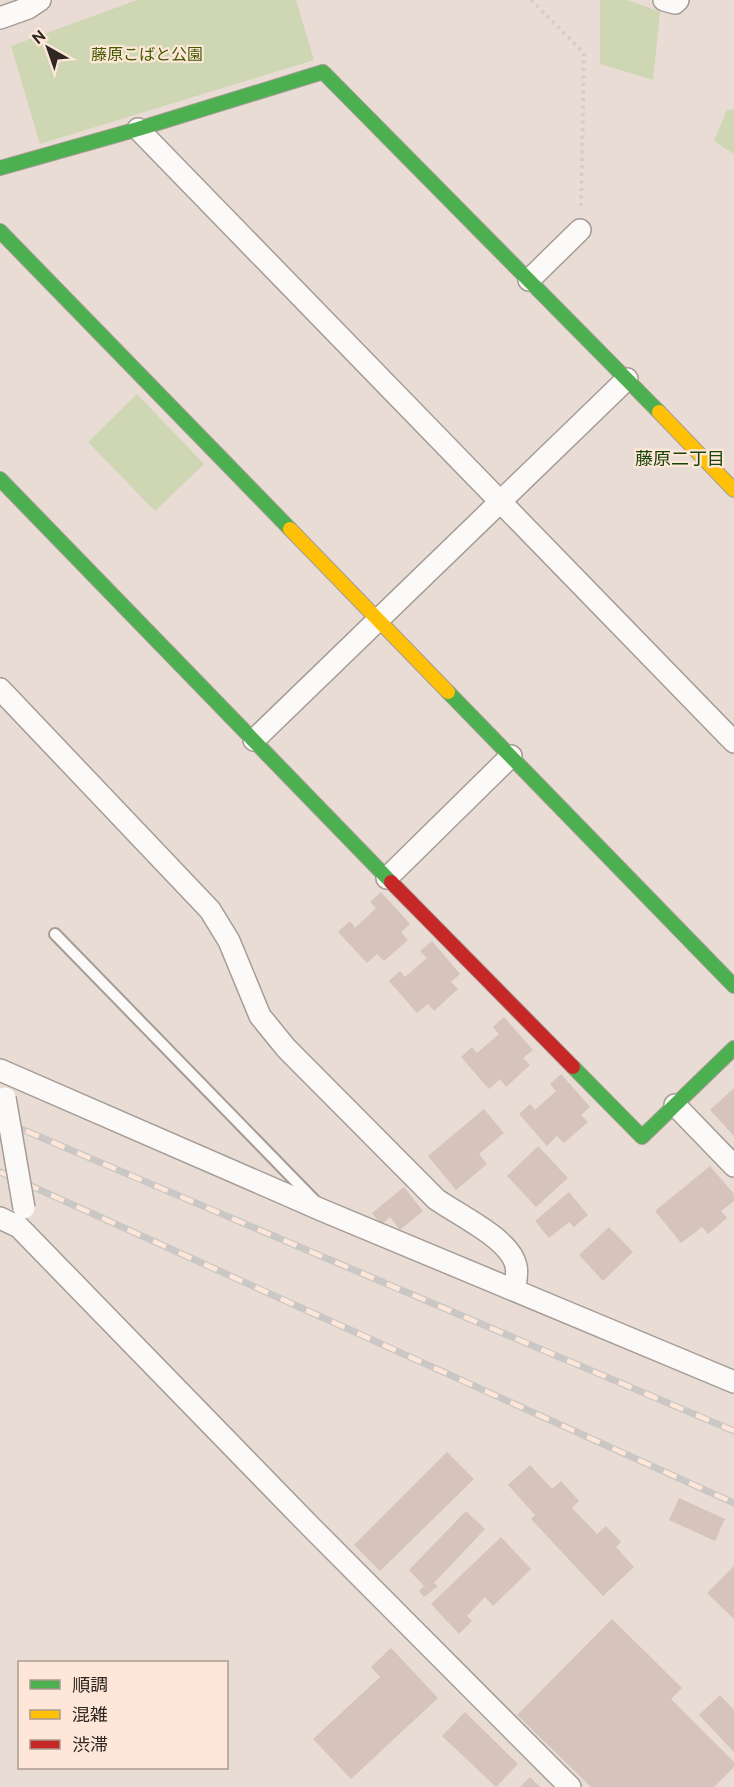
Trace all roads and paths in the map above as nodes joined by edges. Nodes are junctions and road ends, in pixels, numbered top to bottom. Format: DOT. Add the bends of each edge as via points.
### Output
graph roads {
  1 [pos="40,0"];
  2 [pos="531,0"];
  3 [pos="664,0"];
  4 [pos="678,0"];
  5 [pos="0,18"];
  6 [pos="138,129"];
  7 [pos="0,168"];
  8 [pos="580,230"];
  9 [pos="0,231"];
  10 [pos="529,280"];
  11 [pos="627,379"];
  12 [pos="0,478"];
  13 [pos="734,490"];
  14 [pos="500,502"];
  15 [pos="378,620"];
  16 [pos="0,689"];
  17 [pos="254,740"];
  18 [pos="734,742"];
  19 [pos="511,756"];
  20 [pos="387,878"];
  21 [pos="55,934"];
  22 [pos="734,986"];
  23 [pos="734,1048"];
  24 [pos="0,1070"];
  25 [pos="675,1105"];
  26 [pos="734,1166"];
  27 [pos="324,1211"];
  28 [pos="14,1218"];
  29 [pos="515,1290"];
  30 [pos="734,1382"];
  31 [pos="570,1787"];
  1 -- 5 [label="street"];
  2 -- 8 [label="path" via="585,54"];
  3 -- 4 [label="street"];
  6 -- 7 [label="street"];
  6 -- 10 [label="street" via="323,72"];
  6 -- 14 [label="street"];
  8 -- 10 [label="street"];
  9 -- 15 [label="street"];
  10 -- 11 [label="street"];
  11 -- 13 [label="street"];
  11 -- 14 [label="street"];
  12 -- 17 [label="street"];
  14 -- 15 [label="street"];
  14 -- 18 [label="street"];
  15 -- 17 [label="street"];
  15 -- 19 [label="street"];
  16 -- 29 [label="street" via="210,910 229,941 260,1016 286,1048 436,1199 503,1244 516,1266"];
  17 -- 20 [label="street"];
  19 -- 20 [label="street"];
  19 -- 22 [label="street"];
  20 -- 25 [label="street" via="642,1137"];
  21 -- 27 [label="lane"];
  23 -- 25 [label="street"];
  24 -- 27 [label="street"];
  24 -- 28 [label="street, bridge"];
  25 -- 26 [label="street"];
  27 -- 29 [label="street"];
  28 -- 31 [label="street" via="311,1527"];
  29 -- 30 [label="street"];
}
